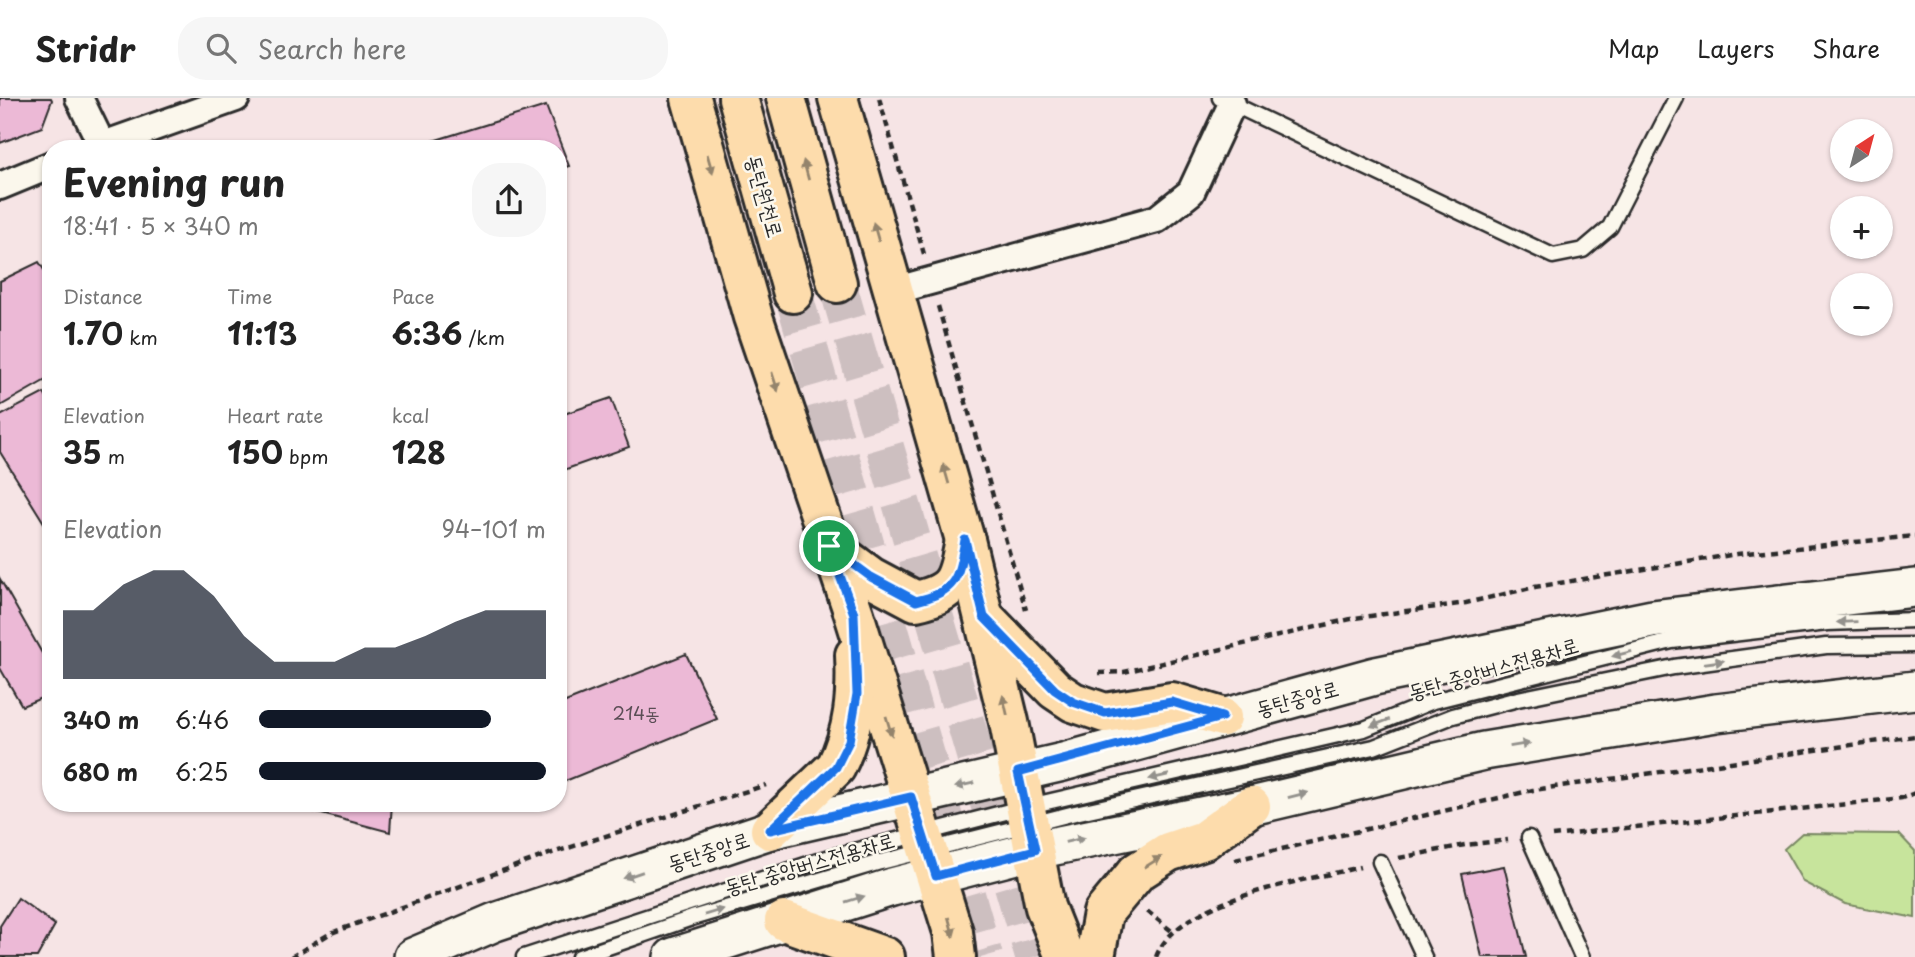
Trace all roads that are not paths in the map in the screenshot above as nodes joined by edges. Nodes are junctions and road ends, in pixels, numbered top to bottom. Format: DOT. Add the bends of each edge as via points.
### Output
graph roads {
  1 [pos="79,98"];
  2 [pos="236,98"];
  3 [pos="691,98"];
  4 [pos="738,98"];
  5 [pos="786,98"];
  6 [pos="838,98"];
  7 [pos="1676,98"];
  8 [pos="1226,101"];
  9 [pos="94,140"];
  10 [pos="117,140"];
  11 [pos="42,169"];
  12 [pos="0,186"];
  13 [pos="837,283"];
  14 [pos="893,291"];
  15 [pos="793,293"];
  16 [pos="965,540"];
  17 [pos="829,546"];
  18 [pos="1915,588"];
  19 [pos="854,614"];
  20 [pos="984,617"];
  21 [pos="1915,620"];
  22 [pos="1915,645"];
  23 [pos="1915,690"];
  24 [pos="1222,717"];
  25 [pos="911,797"];
  26 [pos="1251,806"];
  27 [pos="1027,813"];
  28 [pos="770,830"];
  29 [pos="1529,838"];
  30 [pos="929,854"];
  31 [pos="1380,862"];
  32 [pos="784,921"];
  33 [pos="413,957"];
  34 [pos="524,957"];
  35 [pos="579,957"];
  36 [pos="673,957"];
  37 [pos="885,957"];
  38 [pos="956,957"];
  39 [pos="1065,957"];
  40 [pos="1095,957"];
  41 [pos="1424,957"];
  42 [pos="1582,957"];
  1 -- 9 [label="street"];
  2 -- 10 [label="street"];
  3 -- 17 [label="main road, one-way" via="753,317"];
  4 -- 15 [label="main road, 동탄원천로"];
  13 -- 5 [label="main road, one-way"];
  14 -- 6 [label="main road, one-way"];
  7 -- 8 [label="lane" via="1610,227 1583,250 1553,256"];
  8 -- 14 [label="street" via="1191,192 1157,219"];
  11 -- 12 [label="street"];
  16 -- 14 [label="main road, one-way"];
  16 -- 17 [label="main road" via="958,576 939,596 916,601 871,577"];
  16 -- 20 [label="main road"];
  17 -- 19 [label="main road"];
  18 -- 24 [label="street, 동탄중앙로" via="1652,619 1375,676"];
  19 -- 25 [label="main road, one-way"];
  19 -- 28 [label="main road" via="857,694 849,741 836,767"];
  20 -- 24 [label="main road" via="1055,690 1073,702 1105,713 1172,702"];
  27 -- 20 [label="main road, one-way"];
  21 -- 27 [label="lane, 동탄 중앙버스전용차로, one-way" via="1827,623 1672,641 1433,701 1364,729"];
  27 -- 22 [label="lane, 동탄 중앙버스전용차로, one-way" via="1374,747 1453,716 1674,667 1826,646"];
  26 -- 23 [label="street, 동탄중앙로, one-way" via="1484,751 1716,713"];
  24 -- 27 [label="street, 동탄중앙로"];
  27 -- 25 [label="street, 동탄중앙로, one-way"];
  25 -- 28 [label="street, 동탄중앙로"];
  25 -- 30 [label="main road"];
  27 -- 26 [label="street, 동탄중앙로, one-way"];
  40 -- 26 [label="main road, one-way" via="1103,913 1137,872 1168,852 1204,840"];
  27 -- 30 [label="street, 동탄중앙로"];
  27 -- 39 [label="main road" via="1045,907"];
  28 -- 33 [label="street, 동탄중앙로, one-way" via="495,922"];
  29 -- 42 [label="lane"];
  32 -- 30 [label="street, 동탄중앙로, one-way"];
  30 -- 34 [label="lane, 동탄 중앙버스전용차로" via="827,858"];
  35 -- 30 [label="lane, 동탄 중앙버스전용차로, one-way" via="766,895"];
  30 -- 38 [label="main road, one-way"];
  31 -- 41 [label="lane"];
  32 -- 36 [label="street, 동탄중앙로"];
  32 -- 37 [label="main road"];
}
